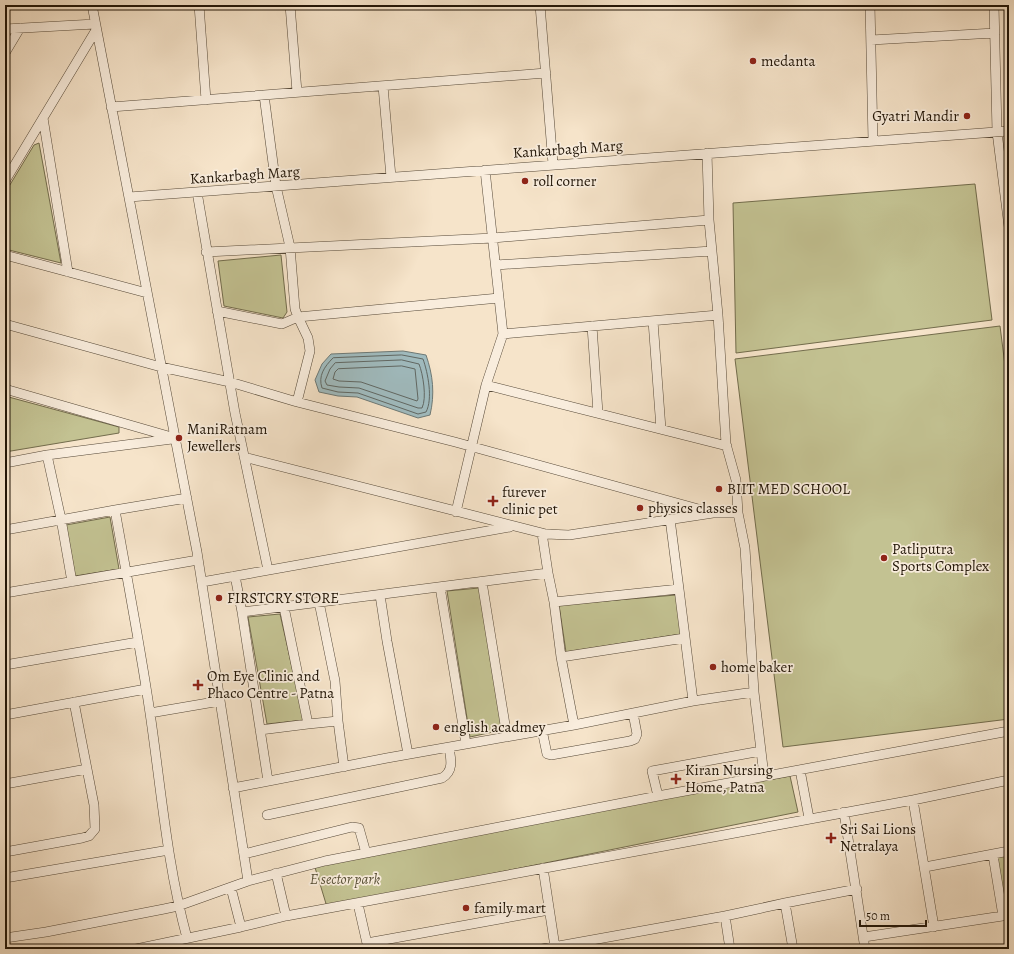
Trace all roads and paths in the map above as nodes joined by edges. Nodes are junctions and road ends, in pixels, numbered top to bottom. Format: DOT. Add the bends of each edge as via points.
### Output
graph roads {
  1 [pos="92,5"];
  2 [pos="199,5"];
  3 [pos="290,5"];
  4 [pos="540,5"];
  5 [pos="870,5"];
  6 [pos="994,5"];
  7 [pos="95,27"];
  8 [pos="20,28"];
  9 [pos="5,29"];
  10 [pos="994,33"];
  11 [pos="871,40"];
  12 [pos="5,53"];
  13 [pos="546,73"];
  14 [pos="383,86"];
  15 [pos="297,92"];
  16 [pos="264,95"];
  17 [pos="206,100"];
  18 [pos="111,107"];
  19 [pos="43,118"];
  20 [pos="1009,131"];
  21 [pos="997,132"];
  22 [pos="874,141"];
  23 [pos="707,153"];
  24 [pos="553,164"];
  25 [pos="485,170"];
  26 [pos="391,177"];
  27 [pos="5,181"];
  28 [pos="276,186"];
  29 [pos="197,192"];
  30 [pos="129,198"];
  31 [pos="709,220"];
  32 [pos="1009,227"];
  33 [pos="493,238"];
  34 [pos="290,247"];
  35 [pos="712,251"];
  36 [pos="206,252"];
  37 [pos="5,255"];
  38 [pos="496,265"];
  39 [pos="68,272"];
  40 [pos="147,293"];
  41 [pos="499,298"];
  42 [pos="217,311"];
  43 [pos="718,315"];
  44 [pos="298,317"];
  45 [pos="653,321"];
  46 [pos="5,324"];
  47 [pos="592,326"];
  48 [pos="503,334"];
  49 [pos="161,367"];
  50 [pos="230,382"];
  51 [pos="486,385"];
  52 [pos="5,389"];
  53 [pos="297,402"];
  54 [pos="598,413"];
  55 [pos="661,429"];
  56 [pos="175,438"];
  57 [pos="727,446"];
  58 [pos="471,447"];
  59 [pos="48,455"];
  60 [pos="244,457"];
  61 [pos="5,463"];
  62 [pos="187,498"];
  63 [pos="115,510"];
  64 [pos="456,512"];
  65 [pos="713,513"];
  66 [pos="738,513"];
  67 [pos="61,519"];
  68 [pos="670,519"];
  69 [pos="514,527"];
  70 [pos="5,530"];
  71 [pos="542,533"];
  72 [pos="198,560"];
  73 [pos="268,570"];
  74 [pos="126,573"];
  75 [pos="548,573"];
  76 [pos="235,576"];
  77 [pos="72,582"];
  78 [pos="202,582"];
  79 [pos="482,582"];
  80 [pos="440,588"];
  81 [pos="679,589"];
  82 [pos="5,593"];
  83 [pos="380,595"];
  84 [pos="319,602"];
  85 [pos="554,602"];
  86 [pos="284,607"];
  87 [pos="242,612"];
  88 [pos="685,638"];
  89 [pos="138,642"];
  90 [pos="561,657"];
  91 [pos="5,665"];
  92 [pos="146,689"];
  93 [pos="754,692"];
  94 [pos="220,701"];
  95 [pos="693,701"];
  96 [pos="74,702"];
  97 [pos="150,713"];
  98 [pos="633,713"];
  99 [pos="5,715"];
  100 [pos="338,721"];
  101 [pos="308,724"];
  102 [pos="574,725"];
  103 [pos="260,730"];
  104 [pos="542,730"];
  105 [pos="1009,731"];
  106 [pos="507,737"];
  107 [pos="466,744"];
  108 [pos="449,748"];
  109 [pos="761,751"];
  110 [pos="408,754"];
  111 [pos="344,767"];
  112 [pos="87,769"];
  113 [pos="800,770"];
  114 [pos="764,776"];
  115 [pos="1009,780"];
  116 [pos="268,781"];
  117 [pos="5,784"];
  118 [pos="233,788"];
  119 [pos="658,796"];
  120 [pos="913,800"];
  121 [pos="844,812"];
  122 [pos="268,815"];
  123 [pos="808,818"];
  124 [pos="169,850"];
  125 [pos="5,852"];
  126 [pos="1009,852"];
  127 [pos="366,853"];
  128 [pos="244,854"];
  129 [pos="993,854"];
  130 [pos="925,867"];
  131 [pos="543,868"];
  132 [pos="276,873"];
  133 [pos="5,878"];
  134 [pos="248,881"];
  135 [pos="232,888"];
  136 [pos="857,889"];
  137 [pos="785,902"];
  138 [pos="358,904"];
  139 [pos="178,906"];
  140 [pos="549,910"];
  141 [pos="1006,915"];
  142 [pos="286,916"];
  143 [pos="725,916"];
  144 [pos="241,927"];
  145 [pos="934,927"];
  146 [pos="864,937"];
  147 [pos="5,938"];
  148 [pos="187,938"];
  149 [pos="368,946"];
  150 [pos="555,947"];
  151 [pos="136,949"];
  152 [pos="542,949"];
  153 [pos="730,949"];
  154 [pos="793,949"];
  155 [pos="865,949"];
  1 -- 7 [label="street"];
  2 -- 17 [label="street"];
  3 -- 15 [label="street"];
  4 -- 13 [label="street"];
  5 -- 11 [label="street"];
  6 -- 10 [label="street"];
  7 -- 8 [label="street"];
  7 -- 18 [label="street"];
  7 -- 19 [label="street"];
  8 -- 9 [label="street"];
  8 -- 12 [label="street"];
  10 -- 11 [label="street"];
  10 -- 21 [label="street"];
  11 -- 22 [label="street"];
  13 -- 14 [label="street"];
  13 -- 24 [label="street"];
  14 -- 15 [label="street"];
  14 -- 26 [label="street"];
  15 -- 16 [label="street"];
  16 -- 17 [label="street"];
  16 -- 28 [label="street"];
  17 -- 18 [label="street"];
  18 -- 30 [label="street"];
  19 -- 27 [label="street"];
  19 -- 39 [label="street"];
  20 -- 21 [label="street, Kankarbagh Marg"];
  21 -- 22 [label="street, Kankarbagh Marg"];
  21 -- 32 [label="street"];
  22 -- 23 [label="street, Kankarbagh Marg"];
  23 -- 24 [label="street, Kankarbagh Marg"];
  23 -- 31 [label="street"];
  24 -- 25 [label="street, Kankarbagh Marg"];
  25 -- 26 [label="street, Kankarbagh Marg"];
  25 -- 33 [label="street"];
  26 -- 28 [label="street, Kankarbagh Marg"];
  28 -- 29 [label="street, Kankarbagh Marg"];
  28 -- 34 [label="street"];
  29 -- 30 [label="street, Kankarbagh Marg"];
  29 -- 36 [label="street"];
  30 -- 40 [label="street"];
  31 -- 33 [label="street"];
  31 -- 35 [label="street"];
  33 -- 34 [label="street"];
  33 -- 38 [label="street"];
  34 -- 36 [label="street"];
  34 -- 44 [label="street" via="295,309"];
  35 -- 38 [label="street"];
  35 -- 43 [label="street"];
  36 -- 42 [label="street"];
  37 -- 39 [label="street"];
  38 -- 41 [label="street"];
  39 -- 40 [label="street"];
  40 -- 49 [label="street"];
  41 -- 44 [label="street"];
  41 -- 48 [label="street"];
  42 -- 44 [label="street" via="282,324"];
  42 -- 50 [label="street"];
  43 -- 45 [label="street"];
  43 -- 57 [label="street"];
  44 -- 53 [label="street" via="308,338 310,351"];
  45 -- 47 [label="street"];
  45 -- 55 [label="street"];
  46 -- 49 [label="street"];
  47 -- 48 [label="street"];
  47 -- 54 [label="street"];
  48 -- 51 [label="street"];
  49 -- 50 [label="street"];
  49 -- 56 [label="street"];
  50 -- 53 [label="street"];
  50 -- 60 [label="street"];
  51 -- 54 [label="street"];
  51 -- 58 [label="street"];
  52 -- 56 [label="street"];
  53 -- 58 [label="street"];
  54 -- 55 [label="street"];
  55 -- 57 [label="street"];
  56 -- 59 [label="street"];
  56 -- 62 [label="street"];
  57 -- 66 [label="street" via="736,480"];
  58 -- 64 [label="street"];
  58 -- 65 [label="street"];
  59 -- 61 [label="street"];
  59 -- 67 [label="street"];
  60 -- 64 [label="street"];
  60 -- 73 [label="street"];
  62 -- 63 [label="street"];
  62 -- 72 [label="street"];
  63 -- 67 [label="street"];
  63 -- 74 [label="street"];
  64 -- 69 [label="street"];
  65 -- 66 [label="street"];
  65 -- 68 [label="street"];
  66 -- 93 [label="street" via="745,548"];
  67 -- 70 [label="street"];
  67 -- 77 [label="street"];
  68 -- 71 [label="street" via="569,535"];
  68 -- 81 [label="street"];
  69 -- 71 [label="street"];
  69 -- 73 [label="street"];
  71 -- 75 [label="street"];
  72 -- 74 [label="street"];
  72 -- 78 [label="street"];
  73 -- 76 [label="street"];
  74 -- 77 [label="street"];
  74 -- 89 [label="street"];
  75 -- 79 [label="street"];
  75 -- 85 [label="street"];
  76 -- 78 [label="street"];
  76 -- 87 [label="street"];
  77 -- 82 [label="street"];
  78 -- 94 [label="street"];
  79 -- 80 [label="street"];
  79 -- 106 [label="street"];
  80 -- 83 [label="street"];
  80 -- 107 [label="street"];
  81 -- 85 [label="street"];
  81 -- 88 [label="street"];
  83 -- 84 [label="street"];
  83 -- 110 [label="street"];
  84 -- 86 [label="street"];
  84 -- 100 [label="street" via="335,681"];
  85 -- 90 [label="street"];
  86 -- 87 [label="street"];
  86 -- 101 [label="street"];
  87 -- 103 [label="street"];
  88 -- 90 [label="street"];
  88 -- 95 [label="street"];
  89 -- 91 [label="street"];
  89 -- 92 [label="street"];
  90 -- 102 [label="street"];
  92 -- 96 [label="street"];
  92 -- 97 [label="street"];
  93 -- 95 [label="street"];
  93 -- 109 [label="street"];
  94 -- 97 [label="street"];
  94 -- 118 [label="street"];
  95 -- 98 [label="street"];
  96 -- 99 [label="street"];
  96 -- 112 [label="street"];
  97 -- 124 [label="street"];
  98 -- 102 [label="street"];
  98 -- 104 [label="street" via="637,734 635,739 630,741 551,755 547,754"];
  100 -- 101 [label="street"];
  100 -- 111 [label="street"];
  101 -- 103 [label="street"];
  102 -- 104 [label="street"];
  103 -- 116 [label="street"];
  104 -- 106 [label="street"];
  105 -- 113 [label="street"];
  106 -- 107 [label="street"];
  107 -- 108 [label="street"];
  108 -- 110 [label="street"];
  108 -- 122 [label="street" via="450,771 442,778"];
  109 -- 114 [label="street"];
  109 -- 119 [label="street" via="652,771"];
  110 -- 111 [label="street"];
  111 -- 116 [label="street"];
  112 -- 117 [label="street"];
  112 -- 125 [label="street" via="95,816 93,833 82,838"];
  113 -- 114 [label="street"];
  113 -- 123 [label="street"];
  114 -- 119 [label="street"];
  115 -- 120 [label="street"];
  116 -- 118 [label="street"];
  118 -- 128 [label="street"];
  119 -- 127 [label="street"];
  120 -- 121 [label="street"];
  120 -- 130 [label="street"];
  121 -- 123 [label="street"];
  121 -- 136 [label="street"];
  123 -- 131 [label="street"];
  124 -- 133 [label="street"];
  124 -- 139 [label="street"];
  126 -- 129 [label="street"];
  127 -- 128 [label="street" via="359,828 352,827"];
  127 -- 132 [label="street"];
  128 -- 134 [label="street"];
  129 -- 130 [label="street"];
  129 -- 141 [label="street"];
  130 -- 145 [label="street"];
  131 -- 138 [label="street"];
  131 -- 140 [label="street"];
  132 -- 134 [label="street"];
  132 -- 142 [label="street"];
  134 -- 135 [label="street"];
  135 -- 139 [label="street"];
  135 -- 144 [label="street"];
  136 -- 137 [label="street"];
  136 -- 146 [label="street"];
  137 -- 143 [label="street"];
  137 -- 154 [label="street"];
  138 -- 142 [label="street"];
  138 -- 149 [label="street"];
  139 -- 147 [label="street"];
  139 -- 148 [label="street"];
  140 -- 149 [label="street"];
  140 -- 150 [label="street"];
  141 -- 145 [label="street"];
  142 -- 144 [label="street"];
  143 -- 150 [label="street"];
  143 -- 153 [label="street"];
  144 -- 148 [label="street"];
  145 -- 146 [label="street"];
  146 -- 155 [label="street"];
  148 -- 151 [label="street"];
  150 -- 152 [label="street"];
}
